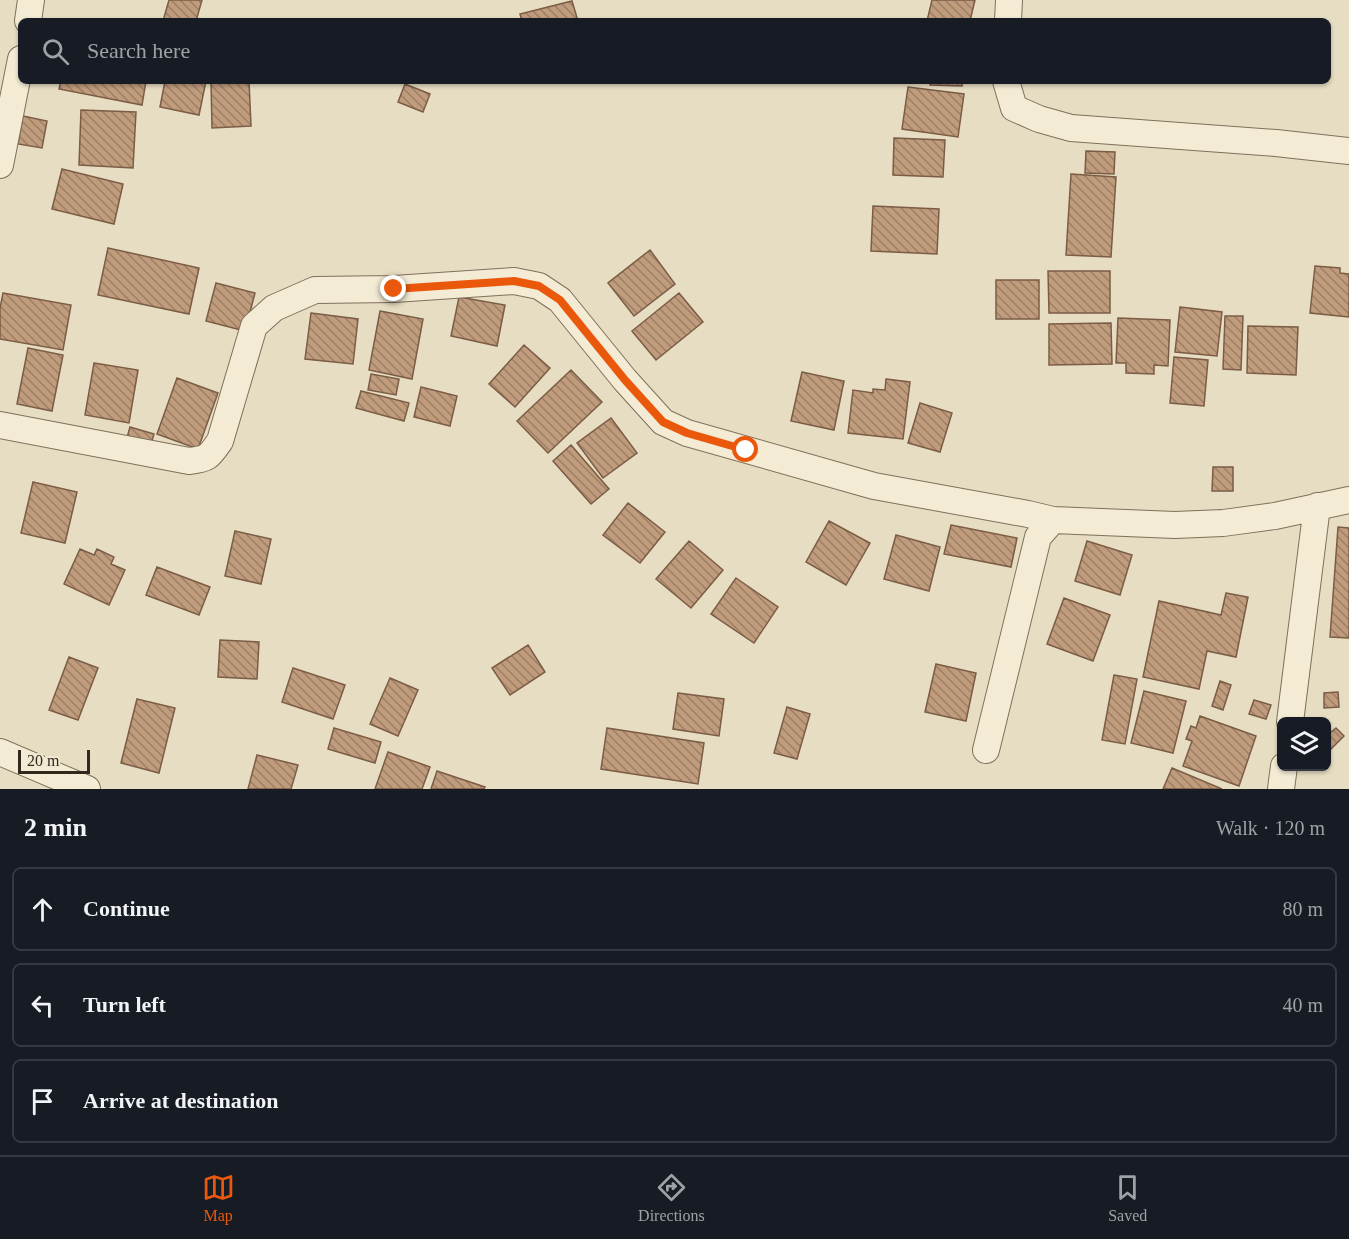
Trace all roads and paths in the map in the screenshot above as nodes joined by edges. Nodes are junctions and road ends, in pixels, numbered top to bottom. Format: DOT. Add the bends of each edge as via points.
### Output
graph roads {
  1 [pos="31,0"];
  2 [pos="1009,0"];
  3 [pos="28,18"];
  4 [pos="1008,18"];
  5 [pos="18,74"];
  6 [pos="1007,84"];
  7 [pos="1349,151"];
  8 [pos="0,165"];
  9 [pos="0,425"];
  10 [pos="1349,500"];
  11 [pos="1317,506"];
  12 [pos="1053,520"];
  13 [pos="1291,717"];
  14 [pos="986,750"];
  15 [pos="0,752"];
  16 [pos="1283,771"];
  17 [pos="87,789"];
  18 [pos="1281,789"];
  1 -- 3 [label="street"];
  2 -- 4 [label="street"];
  5 -- 8 [label="street"];
  6 -- 7 [label="street" via="1014,108 1071,128"];
  9 -- 12 [label="street" via="189,461 204,459 220,441 254,327 274,308 315,290 514,281 539,286 560,300 663,422 687,433 874,486"];
  10 -- 11 [label="street"];
  11 -- 12 [label="street" via="1275,516 1175,525"];
  11 -- 13 [label="street"];
  12 -- 14 [label="street" via="1038,537"];
  15 -- 17 [label="street"];
  16 -- 18 [label="street"];
}
